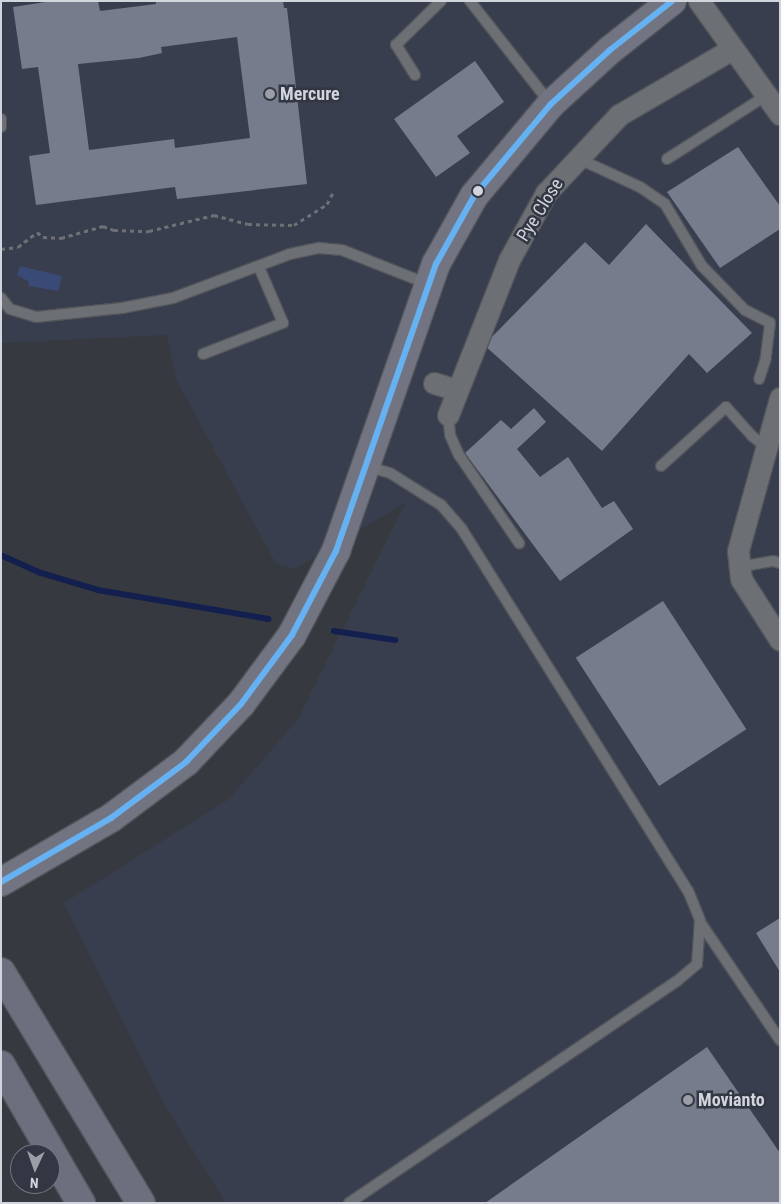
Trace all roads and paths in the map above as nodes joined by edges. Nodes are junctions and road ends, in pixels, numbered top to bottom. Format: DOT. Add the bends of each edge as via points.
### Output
graph roads {
  1 [pos="442,1"];
  2 [pos="470,1"];
  3 [pos="672,1"];
  4 [pos="700,1"];
  5 [pos="732,49"];
  6 [pos="415,75"];
  7 [pos="767,95"];
  8 [pos="551,104"];
  9 [pos="780,114"];
  10 [pos="1,119"];
  11 [pos="1,128"];
  12 [pos="576,157"];
  13 [pos="666,159"];
  14 [pos="334,191"];
  15 [pos="1,249"];
  16 [pos="259,267"];
  17 [pos="429,284"];
  18 [pos="1,298"];
  19 [pos="202,354"];
  20 [pos="759,379"];
  21 [pos="434,383"];
  22 [pos="457,390"];
  23 [pos="780,398"];
  24 [pos="448,415"];
  25 [pos="766,447"];
  26 [pos="366,466"];
  27 [pos="661,466"];
  28 [pos="519,543"];
  29 [pos="780,563"];
  30 [pos="739,567"];
  31 [pos="780,640"];
  32 [pos="1,882"];
  33 [pos="700,922"];
  34 [pos="1,972"];
  35 [pos="780,1040"];
  36 [pos="1,1065"];
  37 [pos="81,1203"];
  38 [pos="141,1203"];
  39 [pos="350,1203"];
  1 -- 6 [label="lane" via="396,45"];
  2 -- 8 [label="lane"];
  3 -- 8 [label="main road" via="610,50"];
  4 -- 5 [label="street"];
  5 -- 7 [label="street"];
  5 -- 12 [label="street, Pye Close" via="619,115"];
  7 -- 9 [label="street"];
  7 -- 13 [label="lane"];
  8 -- 17 [label="main road" via="474,196 453,230"];
  10 -- 11 [label="lane"];
  12 -- 20 [label="lane" via="640,187 665,204 702,266 745,310 770,323 766,358"];
  12 -- 22 [label="street, Pye Close" via="546,192 508,260"];
  14 -- 15 [label="path" via="328,204 294,225 248,224 214,215 149,231 114,230 103,226 61,238 43,237 37,232 18,247"];
  16 -- 17 [label="lane" via="290,254 319,248 342,250"];
  16 -- 18 [label="lane" via="173,298 71,316 36,317 10,309"];
  16 -- 19 [label="lane" via="283,323"];
  17 -- 26 [label="main road"];
  21 -- 22 [label="street"];
  22 -- 24 [label="street, Pye Close"];
  23 -- 25 [label="street"];
  24 -- 28 [label="lane" via="450,435 459,455"];
  25 -- 27 [label="lane" via="726,407"];
  25 -- 30 [label="street" via="738,551"];
  26 -- 32 [label="main road" via="336,551 292,635 242,704 186,762 111,818"];
  26 -- 33 [label="lane" via="390,473 441,505 462,529 688,891"];
  29 -- 30 [label="lane"];
  30 -- 31 [label="street" via="740,579"];
  33 -- 35 [label="lane"];
  33 -- 39 [label="lane" via="697,964 677,981"];
  34 -- 38 [label="highway"];
  36 -- 37 [label="highway"];
}
